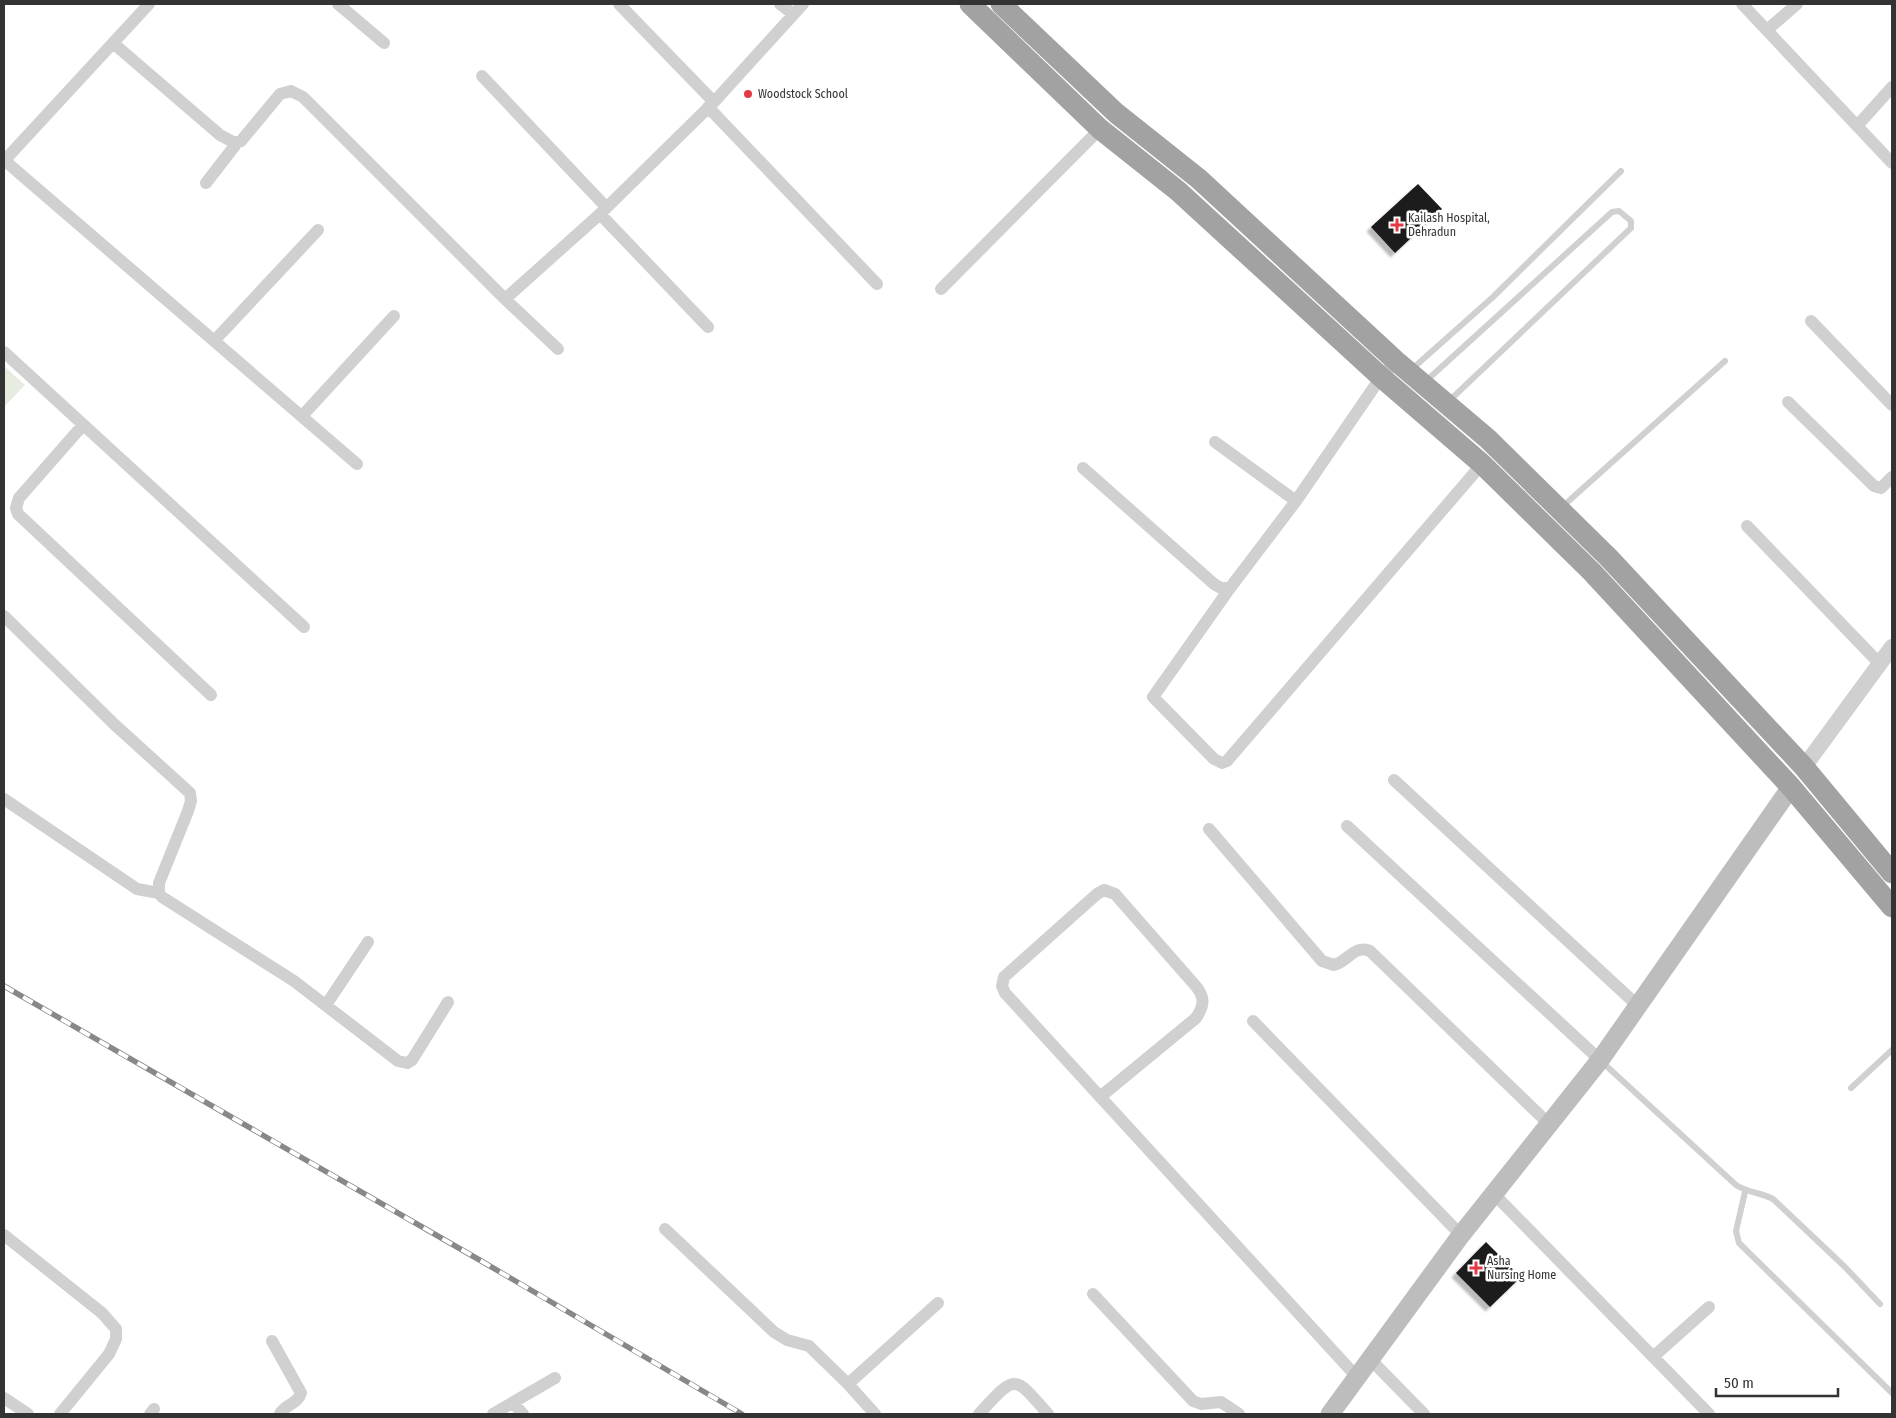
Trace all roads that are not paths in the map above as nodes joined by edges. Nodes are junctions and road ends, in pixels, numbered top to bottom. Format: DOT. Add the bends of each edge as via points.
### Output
graph roads {
  1 [pos="149,4"];
  2 [pos="338,4"];
  3 [pos="619,4"];
  4 [pos="780,4"];
  5 [pos="803,4"];
  6 [pos="970,4"];
  7 [pos="1001,4"];
  8 [pos="1742,4"];
  9 [pos="1797,4"];
  10 [pos="793,14"];
  11 [pos="1767,30"];
  12 [pos="113,43"];
  13 [pos="384,43"];
  14 [pos="482,76"];
  15 [pos="1892,87"];
  16 [pos="711,104"];
  17 [pos="1857,126"];
  18 [pos="1100,129"];
  19 [pos="238,143"];
  20 [pos="4,161"];
  21 [pos="1892,163"];
  22 [pos="1621,171"];
  23 [pos="206,183"];
  24 [pos="603,211"];
  25 [pos="318,230"];
  26 [pos="877,284"];
  27 [pos="941,289"];
  28 [pos="505,299"];
  29 [pos="394,316"];
  30 [pos="1811,320"];
  31 [pos="708,327"];
  32 [pos="214,342"];
  33 [pos="558,349"];
  34 [pos="4,352"];
  35 [pos="1725,361"];
  36 [pos="1410,372"];
  37 [pos="1381,377"];
  38 [pos="1788,402"];
  39 [pos="1446,403"];
  40 [pos="1892,405"];
  41 [pos="302,416"];
  42 [pos="83,425"];
  43 [pos="1215,442"];
  44 [pos="357,464"];
  45 [pos="1482,464"];
  46 [pos="1083,468"];
  47 [pos="1892,477"];
  48 [pos="1296,501"];
  49 [pos="1560,510"];
  50 [pos="1747,526"];
  51 [pos="1230,588"];
  52 [pos="4,616"];
  53 [pos="304,627"];
  54 [pos="1892,647"];
  55 [pos="1880,664"];
  56 [pos="212,696"];
  57 [pos="1804,767"];
  58 [pos="1394,780"];
  59 [pos="1791,787"];
  60 [pos="4,799"];
  61 [pos="1347,826"];
  62 [pos="1208,829"];
  63 [pos="1891,868"];
  64 [pos="159,893"];
  65 [pos="1892,907"];
  66 [pos="368,942"];
  67 [pos="448,1002"];
  68 [pos="326,1005"];
  69 [pos="1637,1005"];
  70 [pos="1253,1021"];
  71 [pos="1892,1050"];
  72 [pos="1600,1060"];
  73 [pos="1851,1088"];
  74 [pos="1100,1097"];
  75 [pos="1550,1125"];
  76 [pos="1746,1192"];
  77 [pos="1495,1196"];
  78 [pos="665,1229"];
  79 [pos="4,1235"];
  80 [pos="1461,1236"];
  81 [pos="1094,1294"];
  82 [pos="938,1303"];
  83 [pos="1880,1304"];
  84 [pos="1709,1307"];
  85 [pos="272,1341"];
  86 [pos="1653,1357"];
  87 [pos="1370,1359"];
  88 [pos="1356,1376"];
  89 [pos="555,1378"];
  90 [pos="848,1384"];
  91 [pos="1892,1393"];
  92 [pos="4,1398"];
  93 [pos="513,1403"];
  94 [pos="28,1414"];
  95 [pos="60,1414"];
  96 [pos="280,1414"];
  97 [pos="493,1414"];
  98 [pos="522,1414"];
  99 [pos="875,1414"];
  100 [pos="979,1414"];
  101 [pos="1048,1414"];
  102 [pos="1239,1414"];
  103 [pos="1330,1414"];
  104 [pos="1424,1414"];
  105 [pos="1709,1414"];
  1 -- 12 [label="street"];
  2 -- 13 [label="street"];
  3 -- 16 [label="street"];
  4 -- 10 [label="street"];
  5 -- 10 [label="street"];
  6 -- 18 [label="highway"];
  7 -- 36 [label="highway" via="1116,113 1199,180"];
  8 -- 11 [label="street"];
  9 -- 11 [label="street"];
  10 -- 16 [label="street"];
  11 -- 17 [label="street"];
  12 -- 19 [label="street" via="220,135"];
  12 -- 20 [label="street"];
  14 -- 24 [label="street"];
  15 -- 17 [label="street"];
  16 -- 24 [label="street"];
  16 -- 26 [label="street"];
  17 -- 21 [label="street"];
  18 -- 27 [label="street"];
  18 -- 37 [label="highway" via="1178,191"];
  19 -- 23 [label="street"];
  19 -- 28 [label="street" via="280,94 297,94"];
  20 -- 32 [label="street"];
  22 -- 36 [label="lane" via="1493,297"];
  24 -- 28 [label="street"];
  24 -- 31 [label="street"];
  25 -- 32 [label="street"];
  28 -- 33 [label="street"];
  29 -- 41 [label="street"];
  30 -- 40 [label="street"];
  32 -- 41 [label="street"];
  34 -- 42 [label="street"];
  35 -- 49 [label="lane"];
  36 -- 37 [label="street"];
  36 -- 39 [label="highway"];
  36 -- 39 [label="lane" via="1612,212 1619,211 1631,221 1631,228"];
  37 -- 45 [label="highway"];
  37 -- 48 [label="street"];
  38 -- 47 [label="street" via="1874,486 1881,488"];
  39 -- 49 [label="highway"];
  41 -- 44 [label="street"];
  42 -- 53 [label="street"];
  42 -- 56 [label="street" via="19,498 18,514"];
  43 -- 48 [label="street"];
  45 -- 51 [label="street" via="1222,763 1214,759 1153,697"];
  45 -- 59 [label="highway" via="1592,572"];
  46 -- 51 [label="street" via="1214,584"];
  48 -- 51 [label="street"];
  49 -- 57 [label="highway"];
  50 -- 55 [label="street"];
  52 -- 64 [label="street" via="190,793 188,811"];
  54 -- 55 [label="street"];
  55 -- 57 [label="street"];
  57 -- 63 [label="highway"];
  58 -- 69 [label="street"];
  59 -- 65 [label="highway"];
  59 -- 69 [label="main road"];
  60 -- 64 [label="street" via="137,889"];
  61 -- 72 [label="street"];
  62 -- 75 [label="street" via="1322,961 1334,965 1357,950 1370,951"];
  64 -- 68 [label="street"];
  66 -- 68 [label="street"];
  67 -- 68 [label="street" via="407,1063 398,1061"];
  69 -- 72 [label="main road"];
  70 -- 80 [label="street"];
  71 -- 73 [label="lane"];
  72 -- 75 [label="main road"];
  72 -- 76 [label="lane"];
  74 -- 74 [label="street" via="1011,1001 1002,986 1004,976 1104,890 1115,894 1194,984 1203,1004 1196,1018"];
  74 -- 88 [label="street"];
  75 -- 77 [label="main road"];
  76 -- 83 [label="lane" via="1773,1199"];
  76 -- 91 [label="lane" via="1736,1231 1739,1243"];
  77 -- 80 [label="main road"];
  77 -- 86 [label="street"];
  78 -- 90 [label="street" via="774,1332 787,1340 809,1346"];
  79 -- 95 [label="street" via="102,1313 116,1329 116,1339 109,1354"];
  80 -- 87 [label="main road"];
  81 -- 102 [label="street" via="1193,1401 1200,1404 1221,1402"];
  82 -- 90 [label="street"];
  84 -- 86 [label="street"];
  85 -- 96 [label="street" via="301,1394"];
  86 -- 105 [label="street"];
  87 -- 88 [label="main road"];
  87 -- 104 [label="street"];
  88 -- 103 [label="main road"];
  89 -- 93 [label="street"];
  90 -- 99 [label="street"];
  92 -- 94 [label="street"];
  93 -- 97 [label="street"];
  93 -- 98 [label="street"];
  100 -- 101 [label="street" via="1003,1388 1014,1384 1023,1386"];
}
